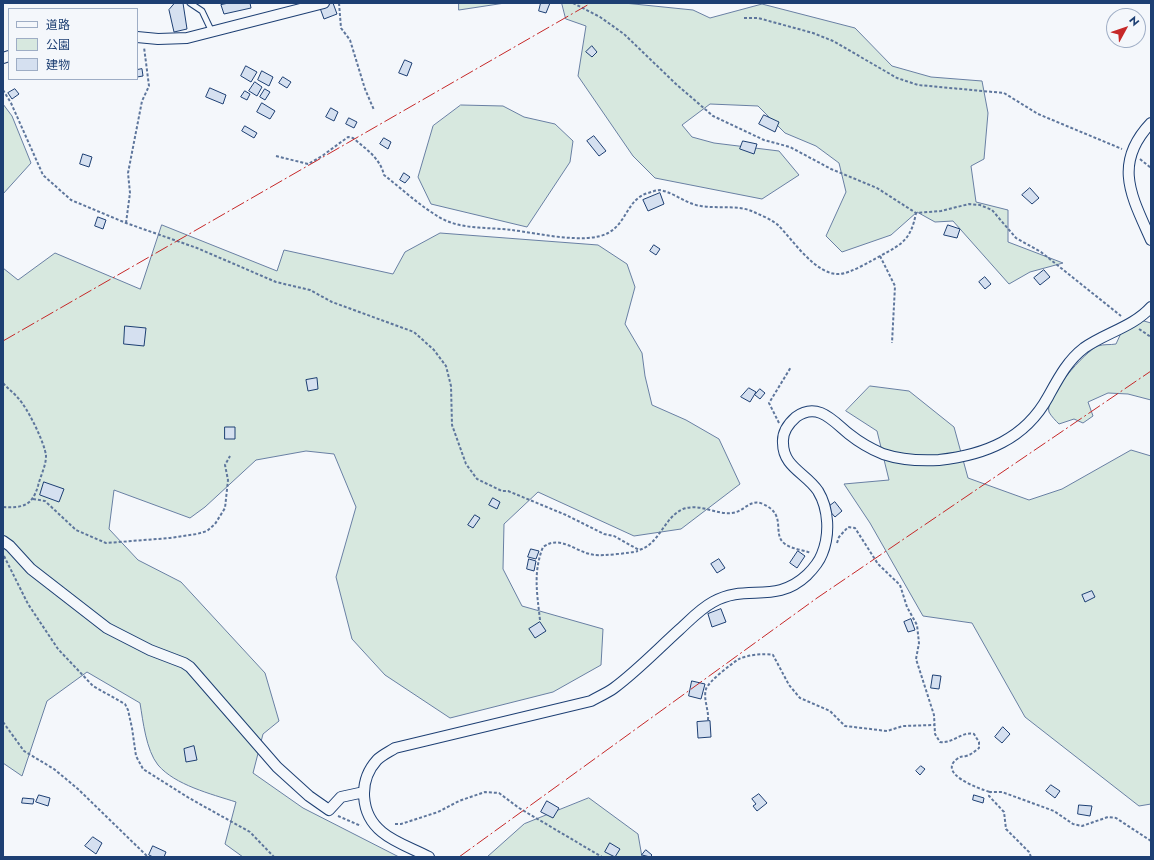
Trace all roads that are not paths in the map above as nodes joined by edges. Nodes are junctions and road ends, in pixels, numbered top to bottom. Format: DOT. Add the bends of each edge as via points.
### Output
graph roads {
  1 [pos="190,3"];
  2 [pos="324,3"];
  3 [pos="212,32"];
  4 [pos="140,37"];
  5 [pos="1151,124"];
  6 [pos="1151,240"];
  7 [pos="1151,307"];
  8 [pos="3,540"];
  9 [pos="364,792"];
  10 [pos="429,857"];
  1 -- 3 [label="lane" via="202,11"];
  2 -- 3 [label="street"];
  3 -- 4 [label="street" via="187,38"];
  5 -- 6 [label="street" via="1142,133 1131,153 1128,182"];
  7 -- 9 [label="street" via="1130,323 1083,348 1067,364 1040,410 1026,426 995,447 938,460 899,458 865,445 848,434 832,418 821,413 810,412 798,416 784,433 785,459 817,490 824,503 827,539 821,556 810,572 794,586 766,593 738,593 711,602 613,689 591,701 395,748 373,765"];
  8 -- 9 [label="street" via="31,569 107,628 190,667 277,767 329,810 341,797"];
  9 -- 10 [label="street" via="367,812 378,828"];
}
